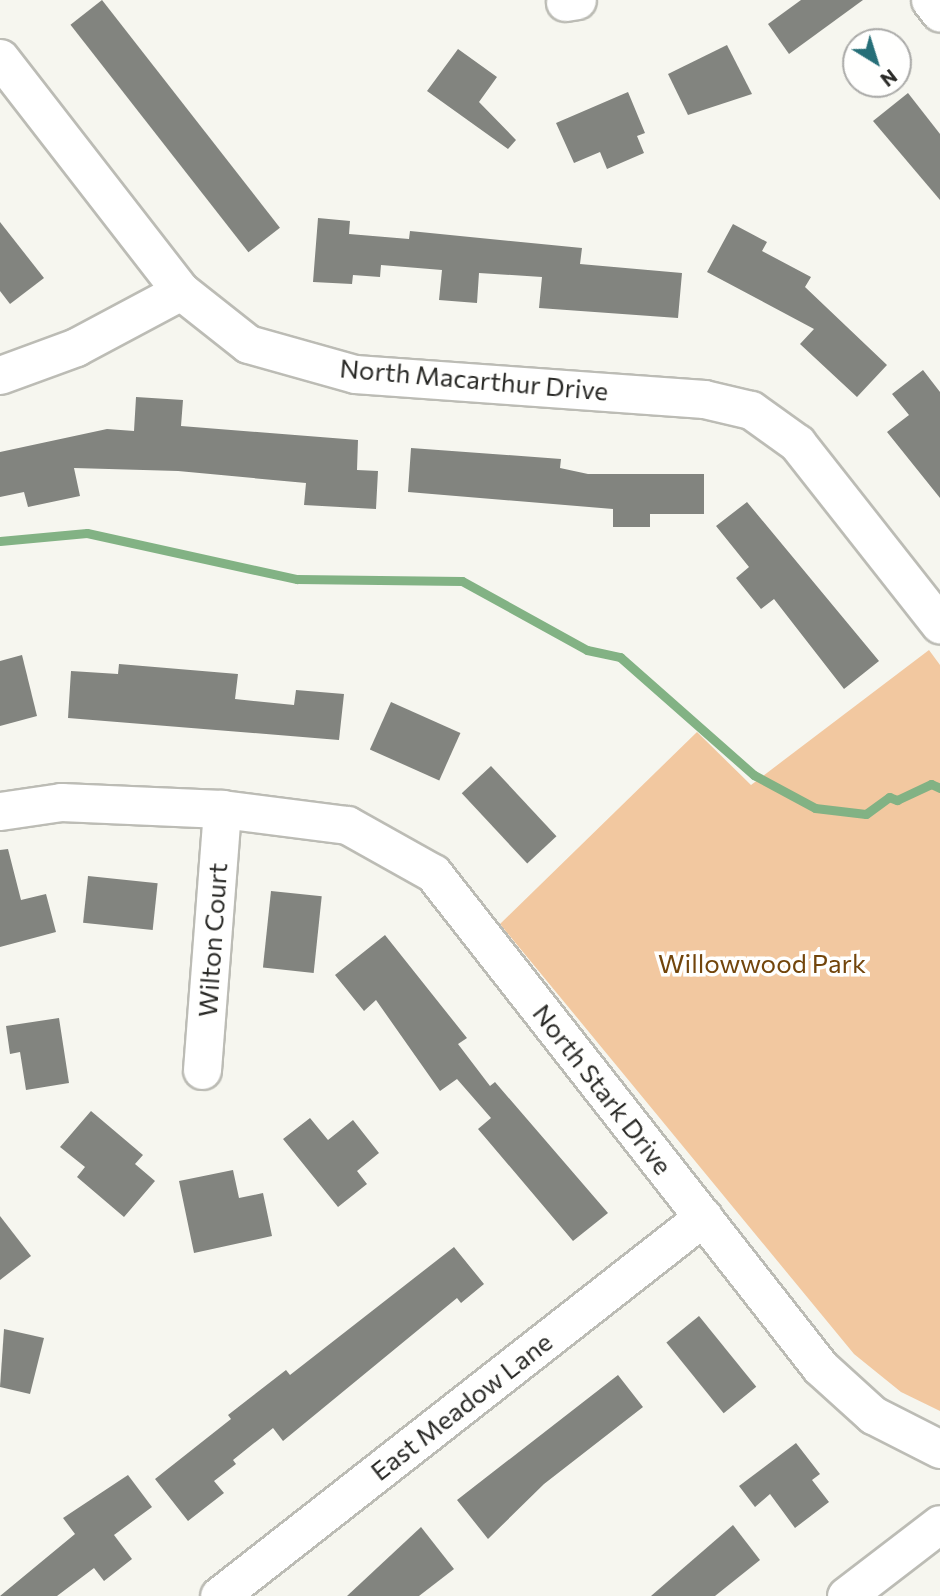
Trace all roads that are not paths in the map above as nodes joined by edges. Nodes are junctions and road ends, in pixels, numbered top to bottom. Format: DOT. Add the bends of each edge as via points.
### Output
graph roads {
  1 [pos="930,0"];
  2 [pos="940,13"];
  3 [pos="0,58"];
  4 [pos="181,291"];
  5 [pos="0,374"];
  6 [pos="940,625"];
  7 [pos="222,809"];
  8 [pos="0,811"];
  9 [pos="202,1070"];
  10 [pos="703,1217"];
  11 [pos="940,1449"];
  12 [pos="940,1524"];
  13 [pos="219,1596"];
  14 [pos="846,1596"];
  1 -- 2 [label="street"];
  3 -- 4 [label="street, North Macarthur Drive"];
  4 -- 5 [label="street" via="76,347"];
  4 -- 6 [label="street, North Macarthur Drive" via="248,344 355,374 704,398 751,410 797,443"];
  7 -- 8 [label="street, North Stark Drive" via="61,802"];
  7 -- 9 [label="street, Wilton Court"];
  7 -- 10 [label="street, North Stark Drive" via="347,825 433,873"];
  10 -- 11 [label="street, North Stark Drive" via="820,1367 873,1415"];
  10 -- 13 [label="street, East Meadow Lane"];
  12 -- 14 [label="street"];
}
